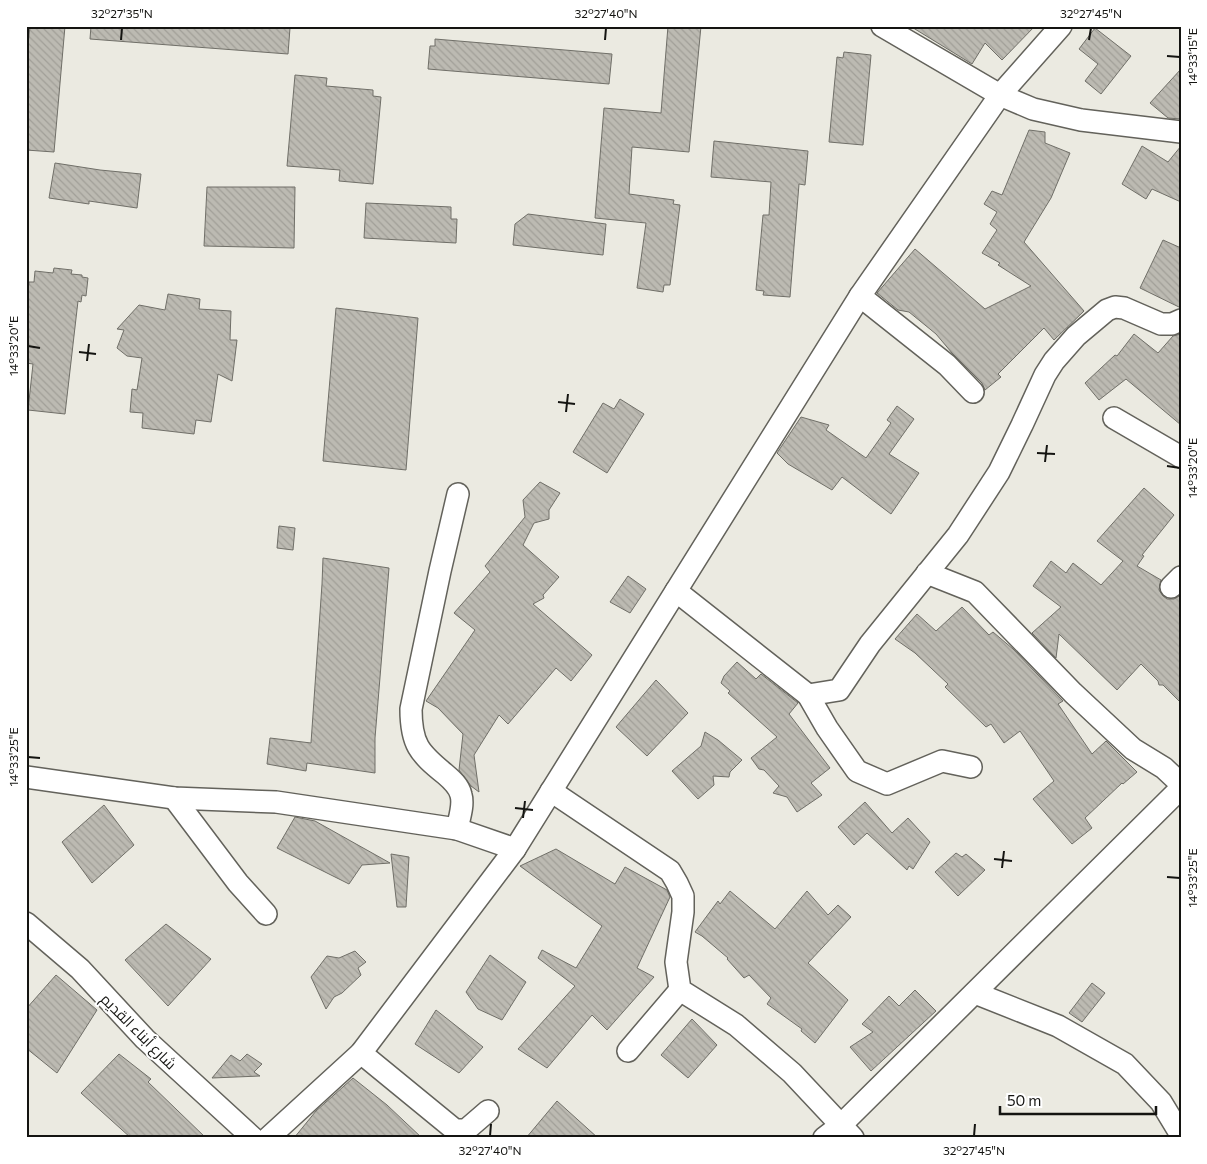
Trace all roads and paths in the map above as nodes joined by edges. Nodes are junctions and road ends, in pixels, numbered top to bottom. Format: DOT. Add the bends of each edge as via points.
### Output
graph roads {
  1 [pos="882,26"];
  2 [pos="1061,26"];
  3 [pos="1000,95"];
  4 [pos="1181,132"];
  5 [pos="860,296"];
  6 [pos="1181,320"];
  7 [pos="974,392"];
  8 [pos="1114,418"];
  9 [pos="1181,457"];
  10 [pos="458,494"];
  11 [pos="927,573"];
  12 [pos="676,591"];
  13 [pos="808,695"];
  14 [pos="971,766"];
  15 [pos="26,777"];
  16 [pos="1181,784"];
  17 [pos="1181,788"];
  18 [pos="551,791"];
  19 [pos="174,798"];
  20 [pos="457,829"];
  21 [pos="515,849"];
  22 [pos="266,914"];
  23 [pos="26,923"];
  24 [pos="680,990"];
  25 [pos="974,993"];
  26 [pos="628,1051"];
  27 [pos="361,1053"];
  28 [pos="488,1111"];
  29 [pos="847,1131"];
  30 [pos="1181,1135"];
  31 [pos="253,1138"];
  32 [pos="268,1138"];
  33 [pos="824,1138"];
  1 -- 3 [label="street"];
  2 -- 3 [label="street"];
  3 -- 4 [label="street" via="1032,110 1081,120"];
  3 -- 5 [label="street"];
  5 -- 7 [label="street" via="947,365"];
  5 -- 12 [label="street"];
  6 -- 11 [label="street" via="1161,324 1115,307 1076,336 1045,374 999,472 958,536"];
  8 -- 9 [label="street"];
  10 -- 20 [label="street" via="411,710 411,728 417,746 461,792"];
  11 -- 13 [label="street" via="870,644 839,690"];
  11 -- 16 [label="street" via="975,592 1073,693 1133,749 1164,768"];
  12 -- 13 [label="street"];
  12 -- 18 [label="street"];
  13 -- 14 [label="street" via="857,771 887,784 942,761"];
  15 -- 19 [label="street"];
  17 -- 25 [label="street"];
  18 -- 21 [label="street"];
  18 -- 24 [label="street" via="670,871 678,883 683,896 676,962"];
  19 -- 20 [label="street" via="276,802"];
  19 -- 22 [label="street" via="238,883"];
  20 -- 21 [label="street"];
  21 -- 27 [label="street"];
  23 -- 31 [label="street, شارع أبناء القديم" via="80,969 144,1039"];
  24 -- 26 [label="street"];
  24 -- 29 [label="street" via="736,1025 792,1073"];
  25 -- 29 [label="street"];
  25 -- 30 [label="street" via="1058,1026 1125,1064 1162,1102"];
  27 -- 28 [label="street" via="455,1130 466,1130"];
  27 -- 32 [label="street"];
  29 -- 33 [label="street"];
}
